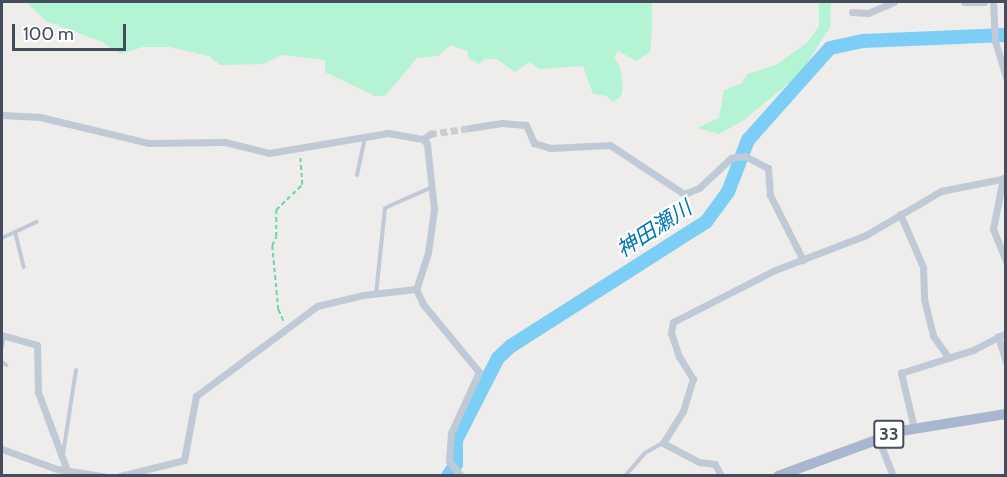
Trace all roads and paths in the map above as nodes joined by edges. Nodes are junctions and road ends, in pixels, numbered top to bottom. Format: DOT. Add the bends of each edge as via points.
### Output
graph roads {
  1 [pos="894,2"];
  2 [pos="964,2"];
  3 [pos="984,2"];
  4 [pos="993,2"];
  5 [pos="852,12"];
  6 [pos="1005,76"];
  7 [pos="2,115"];
  8 [pos="470,128"];
  9 [pos="365,136"];
  10 [pos="299,151"];
  11 [pos="357,175"];
  12 [pos="1004,178"];
  13 [pos="430,188"];
  14 [pos="900,214"];
  15 [pos="37,222"];
  16 [pos="15,232"];
  17 [pos="2,238"];
  18 [pos="803,260"];
  19 [pos="1005,261"];
  20 [pos="24,267"];
  21 [pos="416,289"];
  22 [pos="375,294"];
  23 [pos="285,327"];
  24 [pos="3,335"];
  25 [pos="1002,335"];
  26 [pos="2,347"];
  27 [pos="949,358"];
  28 [pos="1005,362"];
  29 [pos="75,370"];
  30 [pos="1005,414"];
  31 [pos="914,428"];
  32 [pos="878,438"];
  33 [pos="663,443"];
  34 [pos="2,449"];
  35 [pos="63,454"];
  36 [pos="456,470"];
  37 [pos="69,473"];
  38 [pos="104,476"];
  39 [pos="120,476"];
  40 [pos="625,476"];
  41 [pos="721,476"];
  42 [pos="778,476"];
  43 [pos="893,476"];
  1 -- 5 [label="street" via="868,13"];
  2 -- 3 [label="street"];
  4 -- 6 [label="street" via="995,41"];
  7 -- 10 [label="street" via="40,117 148,143 225,142 269,153"];
  8 -- 18 [label="street" via="502,123 526,125 534,143 550,148 610,145 684,194 699,188 731,158 742,156 768,168 770,195"];
  9 -- 10 [label="street"];
  9 -- 11 [label="lane"];
  9 -- 13 [label="street" via="427,136"];
  10 -- 23 [label="path" via="302,185 278,208 272,246 278,310"];
  12 -- 14 [label="street" via="941,191"];
  12 -- 19 [label="street" via="993,229"];
  13 -- 21 [label="street" via="434,209 428,253"];
  13 -- 22 [label="lane" via="385,208"];
  14 -- 18 [label="street" via="866,235"];
  14 -- 27 [label="street" via="923,267 924,299 933,336"];
  15 -- 16 [label="lane"];
  16 -- 17 [label="lane"];
  16 -- 20 [label="lane"];
  18 -- 33 [label="street" via="775,270 673,322 671,333 679,357 693,379 683,411"];
  21 -- 22 [label="street"];
  21 -- 36 [label="street" via="423,304 479,372 451,434"];
  22 -- 23 [label="street" via="317,306"];
  23 -- 39 [label="street" via="196,396 184,460"];
  24 -- 26 [label="lane"];
  24 -- 35 [label="street" via="37,345 38,392"];
  25 -- 27 [label="street"];
  25 -- 28 [label="street"];
  27 -- 31 [label="street" via="901,373"];
  29 -- 35 [label="lane"];
  30 -- 31 [label="main road, 33"];
  31 -- 32 [label="main road, 33"];
  32 -- 42 [label="main road, 33"];
  32 -- 43 [label="street"];
  33 -- 40 [label="lane" via="645,453"];
  33 -- 41 [label="street" via="699,462 715,464"];
  34 -- 37 [label="street"];
  35 -- 37 [label="street"];
  37 -- 38 [label="street"];
}
